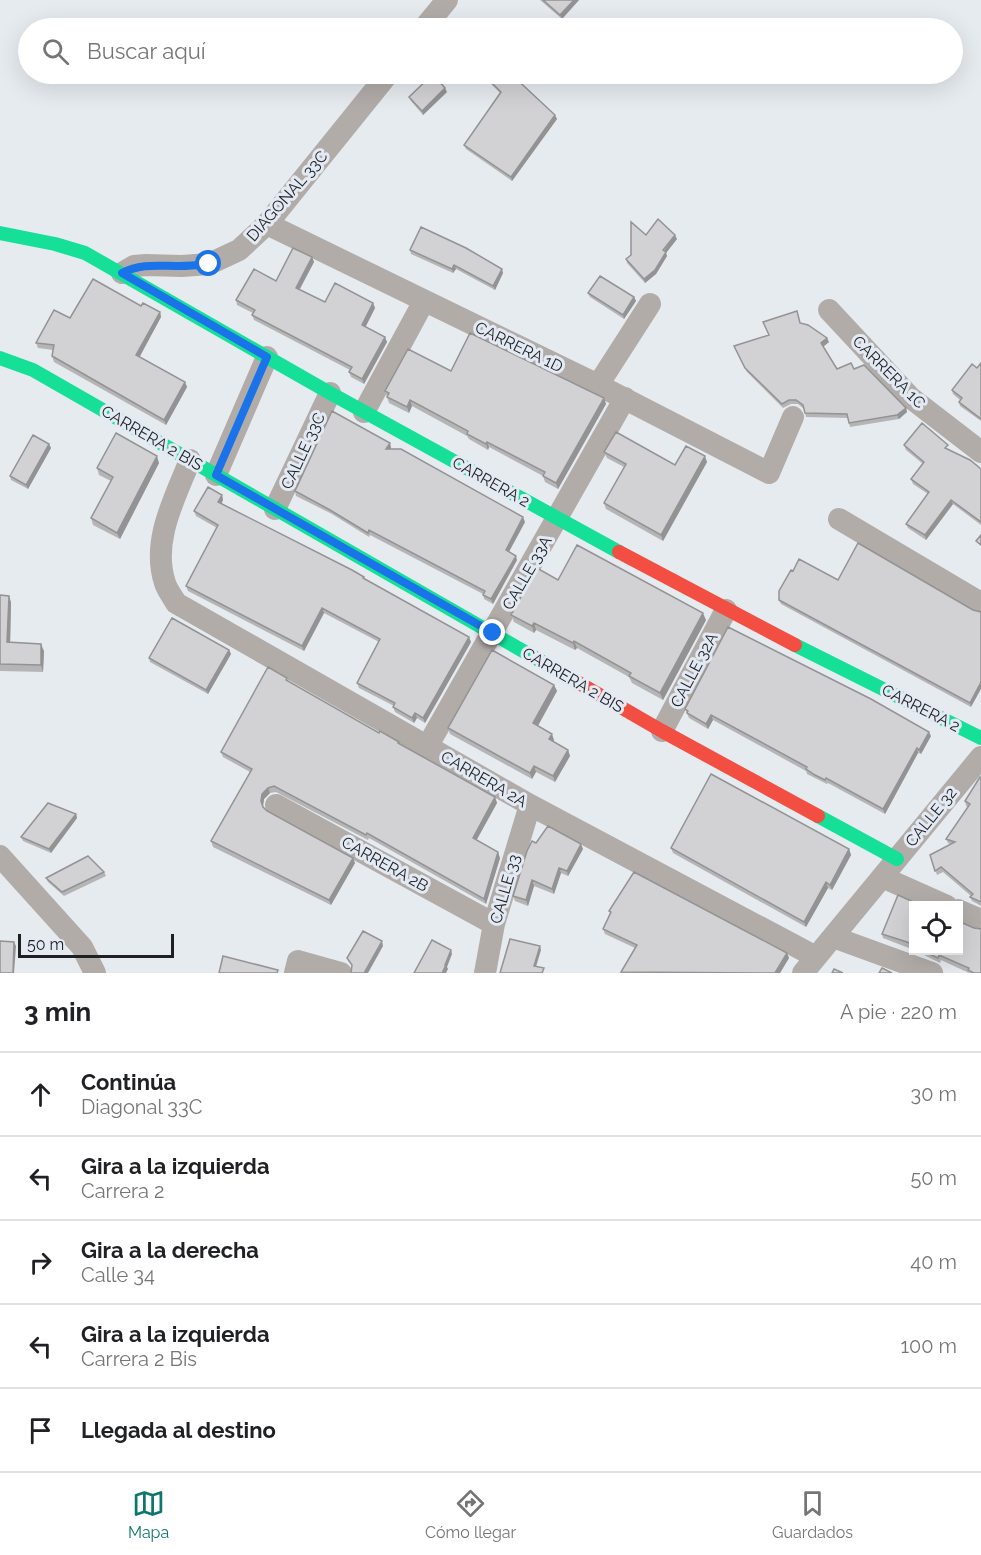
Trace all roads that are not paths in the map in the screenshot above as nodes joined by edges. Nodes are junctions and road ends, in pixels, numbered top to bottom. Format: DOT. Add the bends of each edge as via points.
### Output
graph roads {
  1 [pos="447,0"];
  2 [pos="432,18"];
  3 [pos="380,84"];
  4 [pos="267,224"];
  5 [pos="0,233"];
  6 [pos="122,273"];
  7 [pos="424,301"];
  8 [pos="650,304"];
  9 [pos="829,310"];
  10 [pos="267,357"];
  11 [pos="0,358"];
  12 [pos="598,385"];
  13 [pos="330,393"];
  14 [pos="625,398"];
  15 [pos="364,412"];
  16 [pos="793,417"];
  17 [pos="981,452"];
  18 [pos="190,460"];
  19 [pos="216,475"];
  20 [pos="275,509"];
  21 [pos="558,519"];
  22 [pos="839,519"];
  23 [pos="981,603"];
  24 [pos="726,610"];
  25 [pos="493,633"];
  26 [pos="662,731"];
  27 [pos="981,738"];
  28 [pos="428,747"];
  29 [pos="978,764"];
  30 [pos="276,805"];
  31 [pos="530,805"];
  32 [pos="0,856"];
  33 [pos="897,859"];
  34 [pos="882,877"];
  35 [pos="936,901"];
  36 [pos="963,912"];
  37 [pos="981,920"];
  38 [pos="494,924"];
  39 [pos="833,937"];
  40 [pos="810,965"];
  41 [pos="94,971"];
  42 [pos="295,973"];
  43 [pos="341,973"];
  44 [pos="485,973"];
  45 [pos="932,973"];
  1 -- 2 [label="street"];
  3 -- 4 [label="street, DIAGONAL 33C"];
  4 -- 6 [label="street, DIAGONAL 33C" via="239,250 209,264 134,266"];
  4 -- 7 [label="street, CARRERA 1D"];
  5 -- 6 [label="street, CARRERA 2" via="85,253"];
  6 -- 10 [label="street, CARRERA 2"];
  7 -- 12 [label="street, CARRERA 1D"];
  7 -- 15 [label="street"];
  8 -- 12 [label="street"];
  9 -- 17 [label="street, CARRERA 1C" via="912,398"];
  10 -- 13 [label="street, CARRERA 2"];
  10 -- 19 [label="street"];
  11 -- 18 [label="street, CARRERA 2 BIS" via="33,370"];
  12 -- 14 [label="street, CARRERA 1D"];
  13 -- 15 [label="street, CARRERA 2"];
  13 -- 20 [label="street, CALLE 33C"];
  14 -- 16 [label="street, CARRERA 1D" via="769,472"];
  14 -- 21 [label="street, CALLE 33A"];
  15 -- 21 [label="street, CARRERA 2"];
  18 -- 19 [label="street, CARRERA 2 BIS"];
  18 -- 28 [label="street, CARRERA 2A" via="164,525 161,563 165,584 176,603"];
  19 -- 20 [label="street, CARRERA 2 BIS"];
  20 -- 25 [label="street, CARRERA 2 BIS"];
  21 -- 24 [label="street, CARRERA 2"];
  21 -- 25 [label="street, CALLE 33A"];
  22 -- 23 [label="street"];
  24 -- 26 [label="street, CALLE 32A"];
  24 -- 27 [label="street, CARRERA 2"];
  25 -- 26 [label="street, CARRERA 2 BIS"];
  25 -- 28 [label="street, CALLE 33A"];
  26 -- 33 [label="street, CARRERA 2 BIS"];
  28 -- 31 [label="street, CARRERA 2A"];
  29 -- 33 [label="street, CALLE 32"];
  30 -- 38 [label="street, CARRERA 2B"];
  31 -- 38 [label="street, CALLE 33"];
  31 -- 40 [label="street, CARRERA 2A"];
  32 -- 41 [label="street" via="82,947"];
  33 -- 34 [label="street, CALLE 32"];
  34 -- 35 [label="street"];
  34 -- 39 [label="street, CALLE 32"];
  36 -- 37 [label="street"];
  38 -- 44 [label="street, CALLE 33"];
  39 -- 40 [label="street, CALLE 32"];
  39 -- 45 [label="street"];
  42 -- 43 [label="street" via="298,962"];
}
